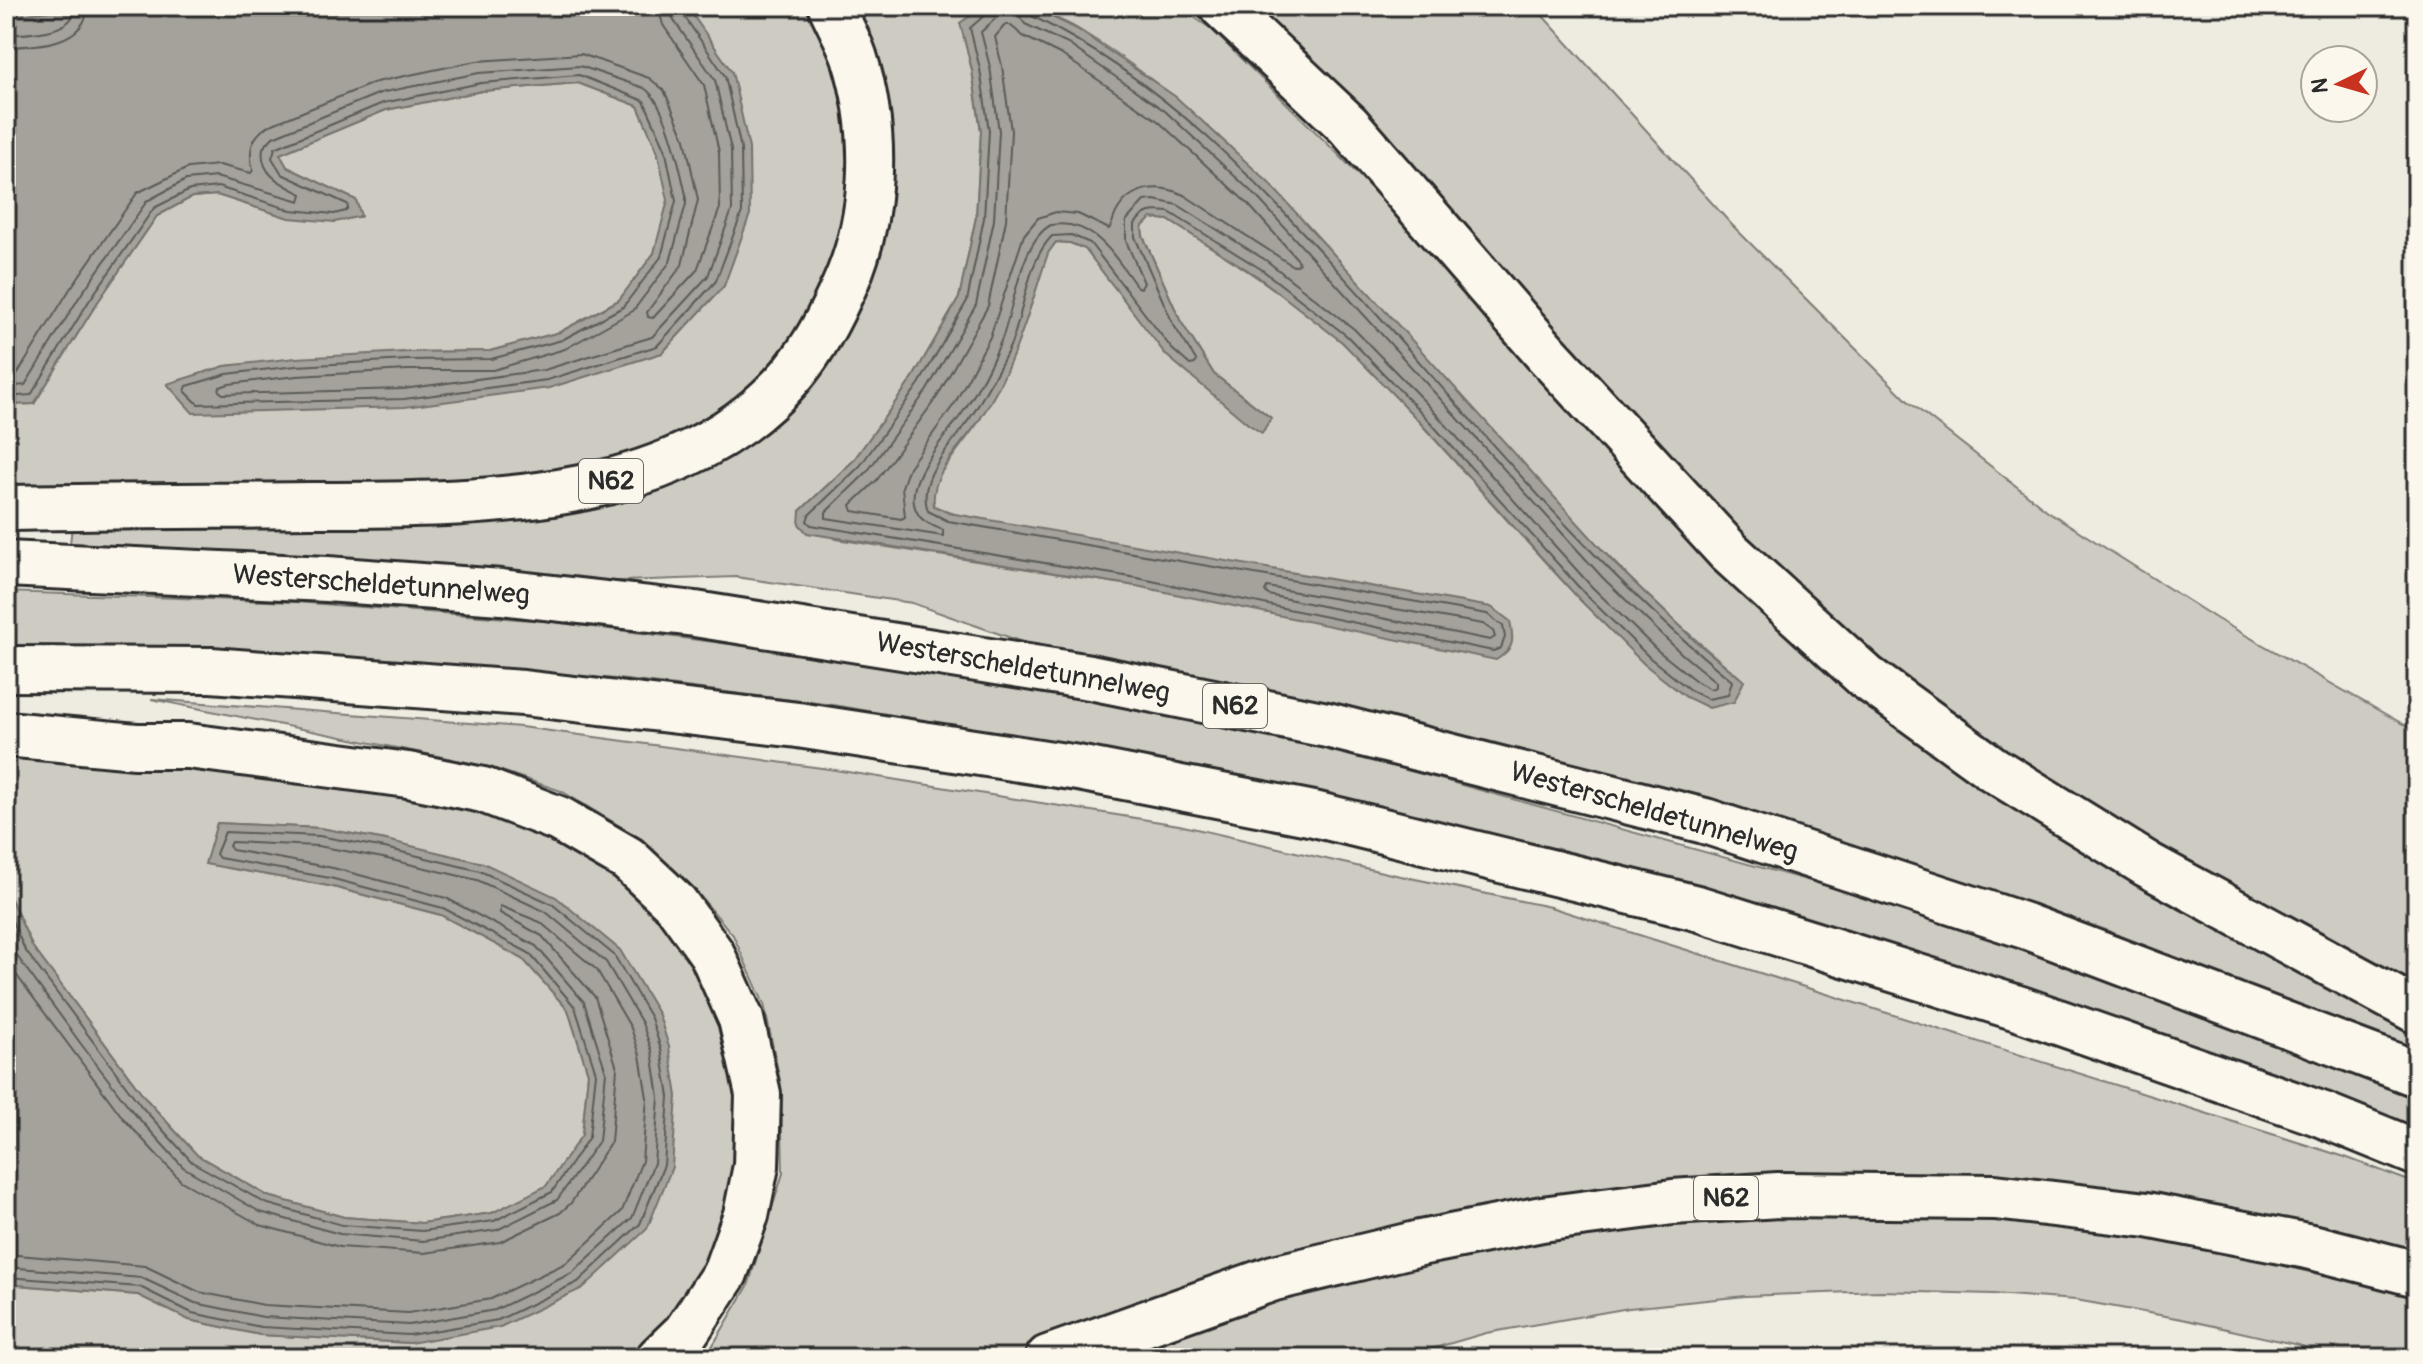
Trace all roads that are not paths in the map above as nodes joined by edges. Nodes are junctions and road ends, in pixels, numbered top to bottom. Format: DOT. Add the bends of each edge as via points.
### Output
graph roads {
  1 [pos="831,6"];
  2 [pos="1222,6"];
  3 [pos="6,508"];
  4 [pos="6,564"];
  5 [pos="6,669"];
  6 [pos="6,734"];
  7 [pos="2417,1011"];
  8 [pos="2417,1074"];
  9 [pos="2417,1153"];
  10 [pos="2417,1274"];
  11 [pos="659,1358"];
  12 [pos="1048,1358"];
  1 -- 3 [label="highway, N62" via="854,56 868,120 871,181 865,226 846,284 819,337 754,413 713,440 663,465 555,494 413,504"];
  2 -- 7 [label="highway" via="1348,125 1546,353 1729,552 1866,677 1993,769 2148,865"];
  4 -- 8 [label="highway, Westerscheldetunnelweg / N62" via="327,579 680,613 1090,677 1312,722 1705,821 2025,926"];
  5 -- 9 [label="highway" via="211,670 539,695 814,727 1078,768 1314,814 1712,913 2021,1009"];
  6 -- 11 [label="highway" via="188,746 483,790 559,819 628,859 666,895 712,954 741,1019 758,1094 756,1166 746,1215 725,1273 686,1332"];
  10 -- 12 [label="highway, N62" via="2147,1215 1995,1197 1778,1195 1542,1219 1420,1243 1274,1278"];
}
